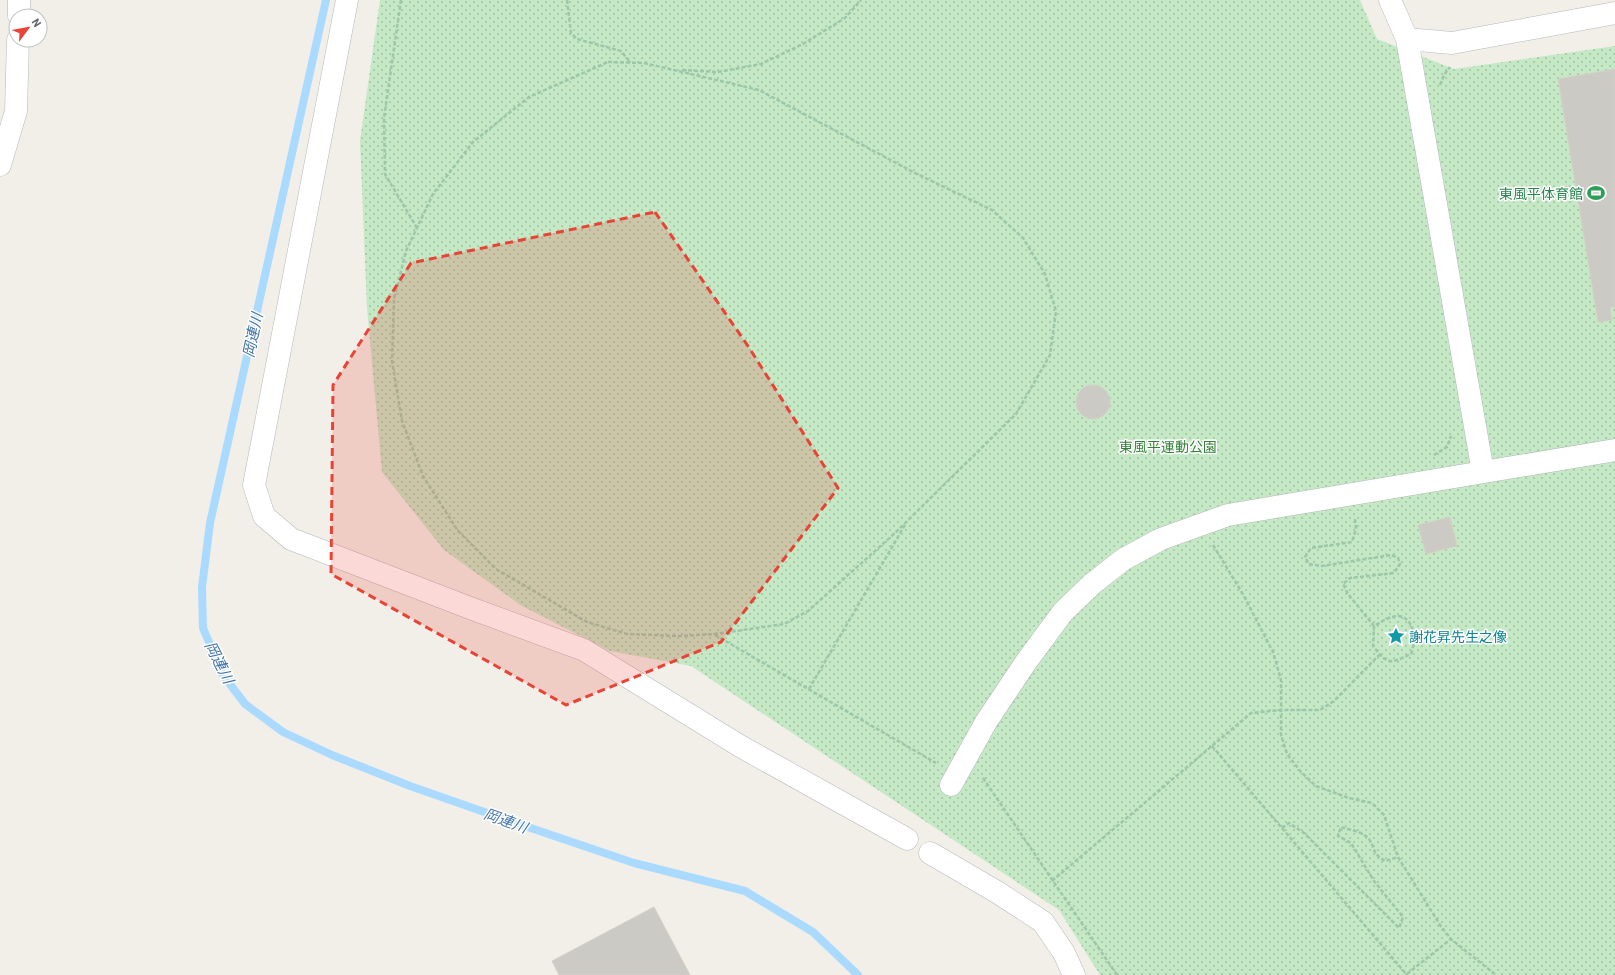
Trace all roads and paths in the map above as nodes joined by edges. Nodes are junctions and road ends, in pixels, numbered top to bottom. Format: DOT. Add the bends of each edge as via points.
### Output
graph roads {
  1 [pos="347,0"];
  2 [pos="401,0"];
  3 [pos="567,0"];
  4 [pos="860,0"];
  5 [pos="1390,0"];
  6 [pos="1615,13"];
  7 [pos="1406,39"];
  8 [pos="18,48"];
  9 [pos="631,63"];
  10 [pos="676,70"];
  11 [pos="0,165"];
  12 [pos="417,228"];
  13 [pos="1452,434"];
  14 [pos="1615,450"];
  15 [pos="1428,459"];
  16 [pos="1482,472"];
  17 [pos="1355,512"];
  18 [pos="907,521"];
  19 [pos="1219,543"];
  20 [pos="1374,626"];
  21 [pos="714,634"];
  22 [pos="1379,655"];
  23 [pos="809,689"];
  24 [pos="1281,710"];
  25 [pos="1212,746"];
  26 [pos="936,769"];
  27 [pos="980,774"];
  28 [pos="951,785"];
  29 [pos="1282,828"];
  30 [pos="907,839"];
  31 [pos="930,853"];
  32 [pos="1398,857"];
  33 [pos="1052,881"];
  34 [pos="1451,939"];
  35 [pos="1074,975"];
  36 [pos="1118,975"];
  37 [pos="1407,975"];
  38 [pos="1496,975"];
  1 -- 30 [label="street" via="254,485 264,516 291,539 584,650 740,746"];
  2 -- 12 [label="path" via="384,118 385,174"];
  3 -- 9 [label="path" via="571,33 577,39 622,51"];
  4 -- 10 [label="path" via="845,18 803,44 761,64 718,72"];
  5 -- 7 [label="street"];
  6 -- 7 [label="street" via="1452,43"];
  7 -- 16 [label="street"];
  8 -- 11 [label="street" via="16,111"];
  9 -- 10 [label="path"];
  9 -- 12 [label="path" via="608,62 529,97 473,142 433,194"];
  10 -- 18 [label="path" via="758,90 915,173 992,210 1023,238 1045,274 1056,311 1050,355 1016,414"];
  12 -- 21 [label="path" via="406,251 394,299 392,361 402,421 423,476 458,530 496,569 587,622 627,634"];
  13 -- 15 [label="path" via="1447,447"];
  14 -- 16 [label="street"];
  16 -- 28 [label="street" via="1228,515 1161,539 1124,559 1092,584 1063,612 986,722"];
  17 -- 20 [label="path" via="1356,529 1352,542 1311,548 1305,557 1309,564 1322,566 1391,555 1398,558 1400,564 1394,573 1350,578 1343,584"];
  18 -- 21 [label="path" via="808,611 784,624"];
  18 -- 23 [label="path"];
  19 -- 24 [label="path" via="1212,545 1244,596 1273,652 1282,680"];
  20 -- 22 [label="path" via="1373,646"];
  20 -- 22 [label="path" via="1385,619 1398,616 1408,622 1414,632 1414,648 1411,654 1395,662 1383,659"];
  21 -- 23 [label="path"];
  22 -- 24 [label="path" via="1334,701 1320,710"];
  23 -- 26 [label="path" via="938,764"];
  24 -- 25 [label="path" via="1250,713"];
  24 -- 32 [label="path" via="1281,735 1287,754 1300,772 1316,786 1372,803 1384,815"];
  25 -- 29 [label="path"];
  25 -- 33 [label="path"];
  27 -- 33 [label="path"];
  29 -- 32 [label="path" via="1289,823 1304,832 1399,928 1403,917 1374,881 1351,844 1338,836 1341,827 1368,838 1377,856 1385,860"];
  29 -- 37 [label="path"];
  31 -- 35 [label="street" via="1043,922 1064,953"];
  32 -- 34 [label="path"];
  33 -- 36 [label="path"];
  34 -- 37 [label="path"];
  34 -- 38 [label="path"];
}
